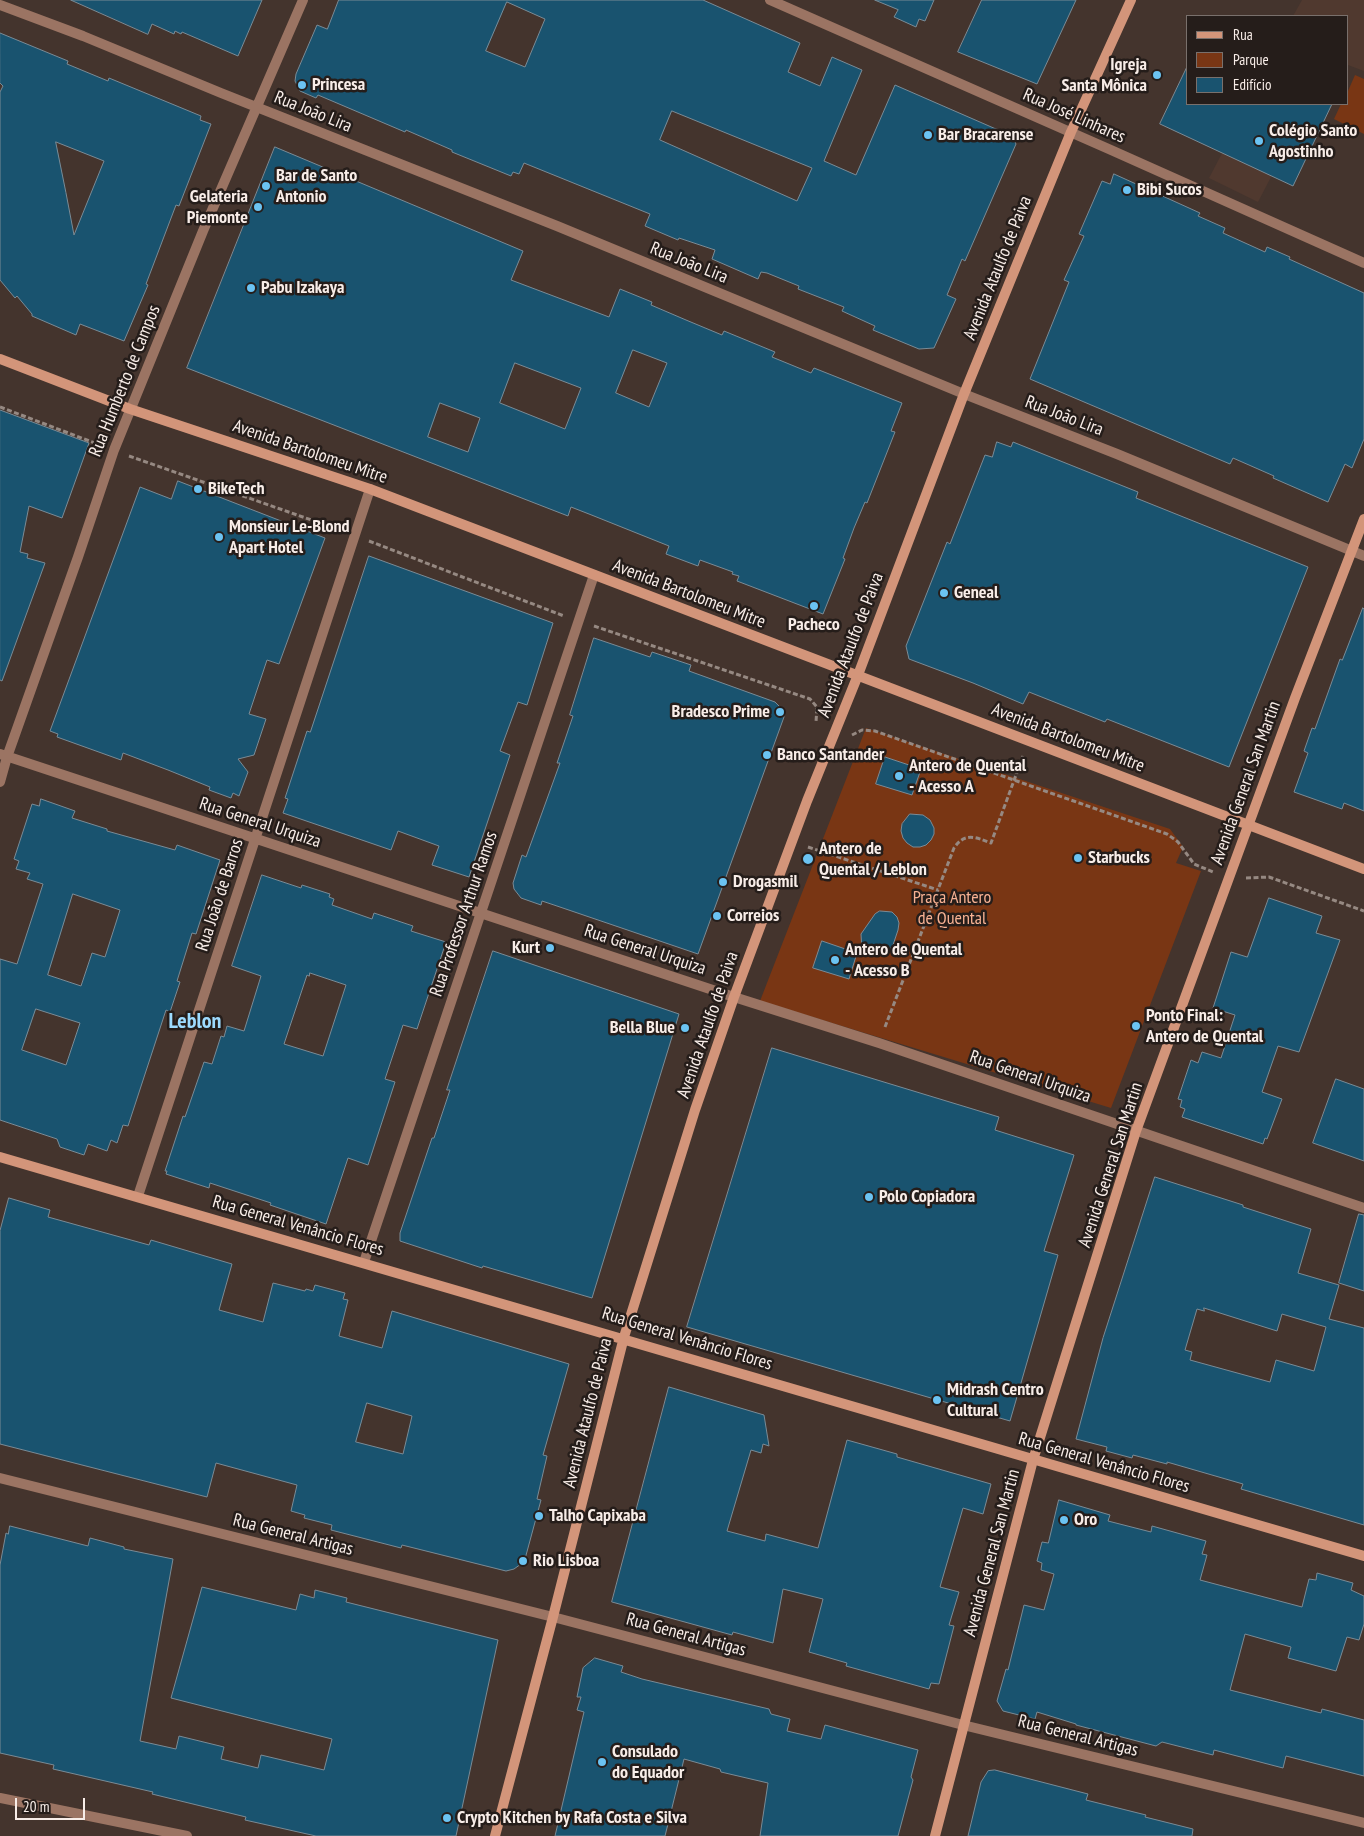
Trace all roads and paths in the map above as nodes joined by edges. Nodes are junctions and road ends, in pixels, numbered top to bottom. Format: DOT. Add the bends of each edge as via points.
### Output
graph roads {
  1 [pos="303,0"];
  2 [pos="770,0"];
  3 [pos="1130,0"];
  4 [pos="0,5"];
  5 [pos="258,108"];
  6 [pos="1071,132"];
  7 [pos="1364,263"];
  8 [pos="0,359"];
  9 [pos="964,394"];
  10 [pos="0,407"];
  11 [pos="130,409"];
  12 [pos="114,450"];
  13 [pos="370,489"];
  14 [pos="1364,519"];
  15 [pos="355,536"];
  16 [pos="1350,551"];
  17 [pos="1364,556"];
  18 [pos="594,575"];
  19 [pos="579,621"];
  20 [pos="858,675"];
  21 [pos="816,722"];
  22 [pos="852,735"];
  23 [pos="1029,742"];
  24 [pos="4,756"];
  25 [pos="1014,781"];
  26 [pos="0,782"];
  27 [pos="1248,823"];
  28 [pos="256,838"];
  29 [pos="792,842"];
  30 [pos="1364,869"];
  31 [pos="1228,878"];
  32 [pos="938,890"];
  33 [pos="1364,911"];
  34 [pos="481,913"];
  35 [pos="734,996"];
  36 [pos="879,1042"];
  37 [pos="1136,1131"];
  38 [pos="0,1157"];
  39 [pos="138,1196"];
  40 [pos="1364,1208"];
  41 [pos="364,1262"];
  42 [pos="624,1337"];
  43 [pos="1034,1460"];
  44 [pos="0,1478"];
  45 [pos="1364,1556"];
  46 [pos="553,1617"];
  47 [pos="963,1725"];
  48 [pos="0,1798"];
  49 [pos="1364,1823"];
  50 [pos="187,1836"];
  51 [pos="495,1836"];
  52 [pos="935,1836"];
  1 -- 5 [label="street, Rua Humberto de Campos"];
  2 -- 6 [label="street, Rua José Linhares"];
  3 -- 6 [label="main road, Avenida Ataulfo de Paiva"];
  4 -- 5 [label="street, Rua João Lira"];
  5 -- 9 [label="street, Rua João Lira" via="557,226"];
  5 -- 11 [label="street, Rua Humberto de Campos" via="203,230"];
  6 -- 7 [label="street, Rua José Linhares"];
  6 -- 9 [label="main road, Avenida Ataulfo de Paiva"];
  8 -- 11 [label="main road, Avenida Bartolomeu Mitre"];
  9 -- 16 [label="street, Rua João Lira"];
  9 -- 20 [label="main road, Avenida Ataulfo de Paiva"];
  10 -- 12 [label="path"];
  11 -- 12 [label="street, Rua Humberto de Campos"];
  11 -- 13 [label="main road, Avenida Bartolomeu Mitre"];
  12 -- 15 [label="path"];
  12 -- 24 [label="street, Rua Humberto de Campos"];
  13 -- 15 [label="street, Rua João de Barros"];
  13 -- 18 [label="main road, Avenida Bartolomeu Mitre"];
  14 -- 16 [label="main road, Avenida General San Martin"];
  15 -- 19 [label="path"];
  15 -- 28 [label="street, Rua João de Barros"];
  16 -- 17 [label="street, Rua João Lira"];
  16 -- 27 [label="main road, Avenida General San Martin"];
  18 -- 19 [label="street, Rua Professor Arthur Ramos"];
  18 -- 20 [label="main road, Avenida Bartolomeu Mitre"];
  19 -- 21 [label="path" via="810,699 817,707"];
  19 -- 34 [label="street, Rua Professor Arthur Ramos"];
  20 -- 23 [label="main road, Avenida Bartolomeu Mitre"];
  20 -- 29 [label="main road, Avenida Ataulfo de Paiva"];
  22 -- 25 [label="path" via="862,730 876,731"];
  23 -- 25 [label="path"];
  23 -- 27 [label="main road, Avenida Bartolomeu Mitre"];
  24 -- 26 [label="street, Rua Humberto de Campos"];
  24 -- 28 [label="street, Rua General Urquiza"];
  25 -- 31 [label="path" via="1167,834 1178,842 1194,864"];
  25 -- 32 [label="path" via="991,842 969,837 958,842"];
  27 -- 30 [label="main road, Avenida Bartolomeu Mitre"];
  27 -- 31 [label="main road, Avenida General San Martin"];
  28 -- 34 [label="street, Rua General Urquiza"];
  28 -- 39 [label="street, Rua João de Barros"];
  29 -- 32 [label="path"];
  29 -- 35 [label="main road, Avenida Ataulfo de Paiva"];
  31 -- 33 [label="path" via="1269,877"];
  31 -- 37 [label="main road, Avenida General San Martin"];
  32 -- 36 [label="path"];
  34 -- 35 [label="street, Rua General Urquiza"];
  34 -- 41 [label="street, Rua Professor Arthur Ramos"];
  35 -- 36 [label="street, Rua General Urquiza"];
  35 -- 42 [label="main road, Avenida Ataulfo de Paiva"];
  36 -- 37 [label="street, Rua General Urquiza"];
  37 -- 40 [label="street, Rua General Urquiza"];
  37 -- 43 [label="main road, Avenida General San Martin"];
  38 -- 39 [label="main road, Rua General Venâncio Flores"];
  39 -- 41 [label="main road, Rua General Venâncio Flores"];
  41 -- 42 [label="main road, Rua General Venâncio Flores"];
  42 -- 43 [label="main road, Rua General Venâncio Flores"];
  42 -- 46 [label="main road, Avenida Ataulfo de Paiva"];
  43 -- 45 [label="main road, Rua General Venâncio Flores"];
  43 -- 47 [label="main road, Avenida General San Martin"];
  44 -- 46 [label="street, Rua General Artigas"];
  46 -- 47 [label="street, Rua General Artigas"];
  46 -- 51 [label="main road, Avenida Ataulfo de Paiva"];
  47 -- 49 [label="street, Rua General Artigas"];
  47 -- 52 [label="main road, Avenida General San Martin"];
  48 -- 50 [label="street"];
}
